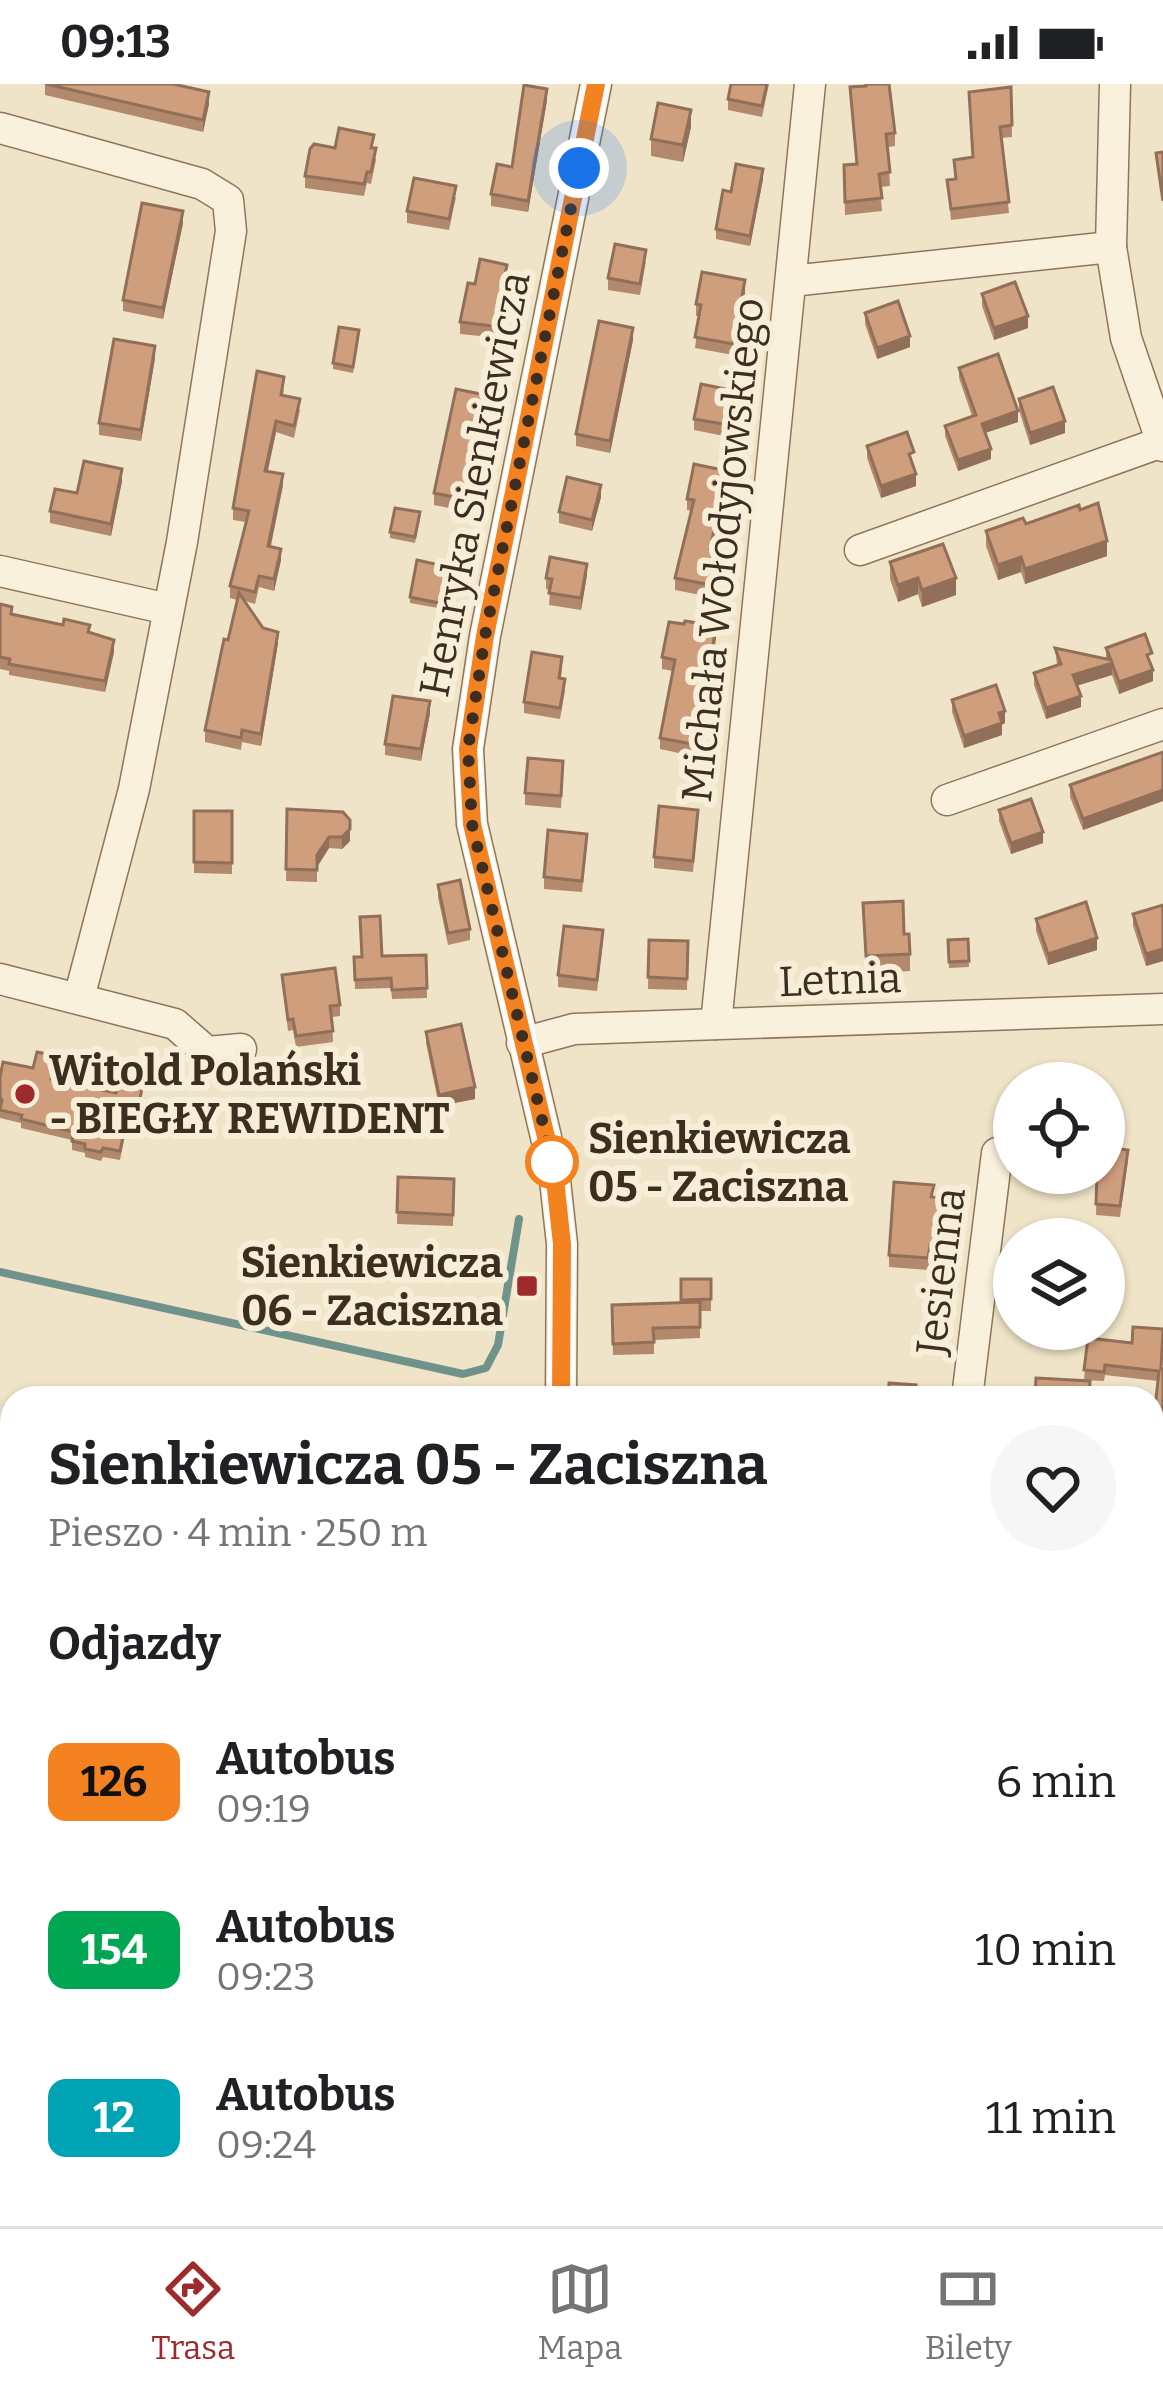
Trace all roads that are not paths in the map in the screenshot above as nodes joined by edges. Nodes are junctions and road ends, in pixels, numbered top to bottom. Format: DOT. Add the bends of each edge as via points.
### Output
graph roads {
  1 [pos="596,84"];
  2 [pos="810,84"];
  3 [pos="1115,84"];
  4 [pos="0,128"];
  5 [pos="1111,248"];
  6 [pos="791,281"];
  7 [pos="1162,444"];
  8 [pos="860,550"];
  9 [pos="0,572"];
  10 [pos="168,609"];
  11 [pos="1163,724"];
  12 [pos="947,800"];
  13 [pos="0,979"];
  14 [pos="79,998"];
  15 [pos="1163,1009"];
  16 [pos="716,1024"];
  17 [pos="522,1043"];
  18 [pos="241,1048"];
  19 [pos="993,1188"];
  20 [pos="561,1386"];
  21 [pos="969,1386"];
  1 -- 17 [label="street, Henryka Sienkiewicza" via="468,749 472,824"];
  2 -- 6 [label="street, Michała Wołodyjowskiego"];
  3 -- 5 [label="street"];
  4 -- 10 [label="street" via="202,184 228,200 231,231"];
  5 -- 6 [label="street"];
  5 -- 7 [label="street" via="1126,338"];
  6 -- 16 [label="street, Michała Wołodyjowskiego"];
  7 -- 8 [label="street"];
  9 -- 10 [label="street"];
  10 -- 14 [label="street" via="134,789"];
  11 -- 12 [label="street"];
  13 -- 14 [label="street"];
  14 -- 18 [label="street" via="175,1024 207,1052"];
  15 -- 16 [label="street, Letnia"];
  16 -- 17 [label="street, Letnia" via="574,1029"];
  17 -- 20 [label="street, Henryka Sienkiewicza" via="554,1171"];
  19 -- 21 [label="street, Jesienna"];
}
